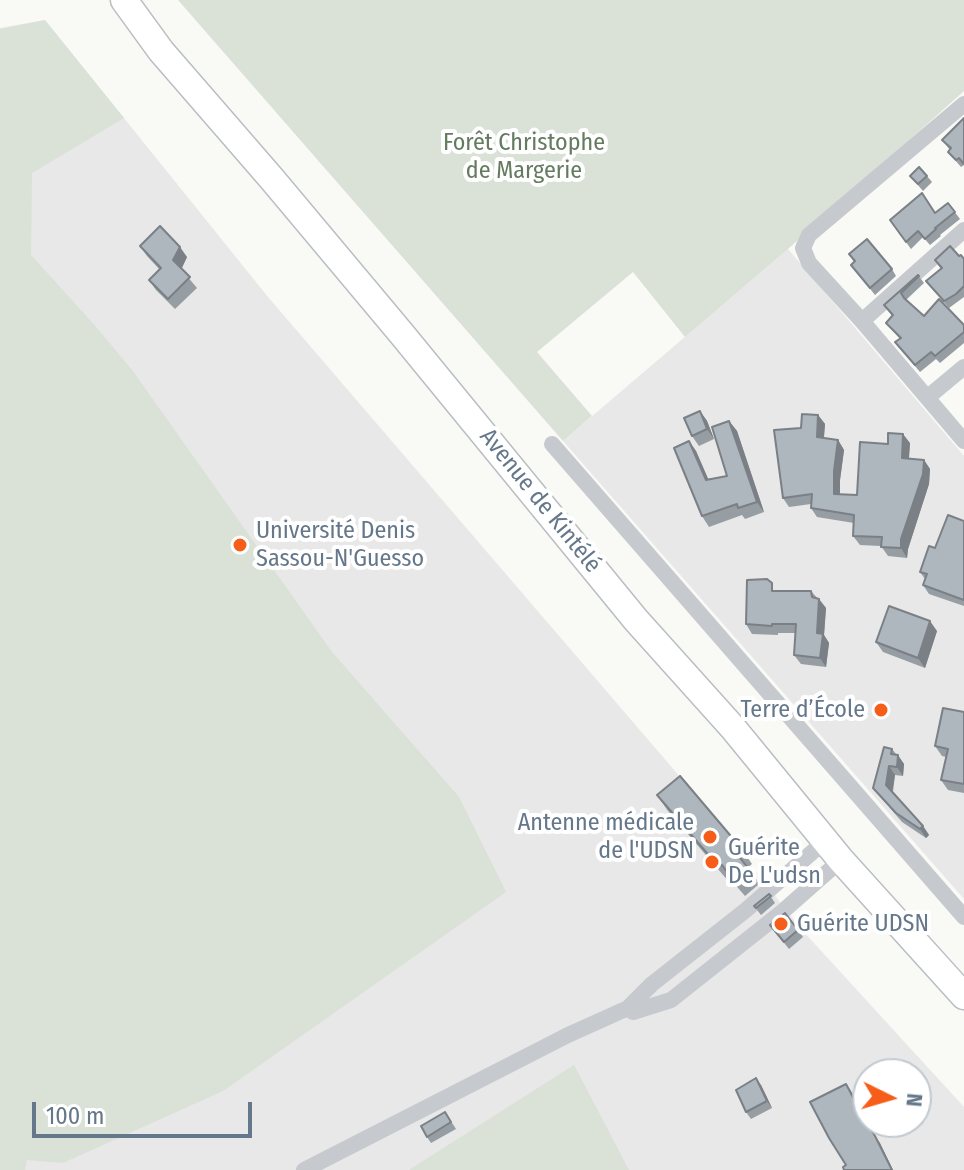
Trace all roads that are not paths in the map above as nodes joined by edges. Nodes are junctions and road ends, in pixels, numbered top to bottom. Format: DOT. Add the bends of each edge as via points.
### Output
graph roads {
  1 [pos="124,0"];
  2 [pos="964,104"];
  3 [pos="964,230"];
  4 [pos="862,321"];
  5 [pos="964,367"];
  6 [pos="928,397"];
  7 [pos="964,441"];
  8 [pos="552,444"];
  9 [pos="828,855"];
  10 [pos="964,917"];
  11 [pos="964,996"];
  12 [pos="628,1008"];
  13 [pos="304,1170"];
  1 -- 9 [label="main road, Avenue de Kintélé" via="636,620 733,728"];
  2 -- 4 [label="street" via="809,235 803,248 809,263"];
  3 -- 4 [label="street"];
  4 -- 6 [label="street"];
  5 -- 6 [label="street"];
  6 -- 7 [label="street"];
  8 -- 10 [label="street"];
  9 -- 11 [label="main road, Avenue de Kintélé"];
  9 -- 12 [label="street" via="746,910"];
  9 -- 12 [label="street" via="782,912 671,1000 633,1012"];
  12 -- 13 [label="street"];
}
